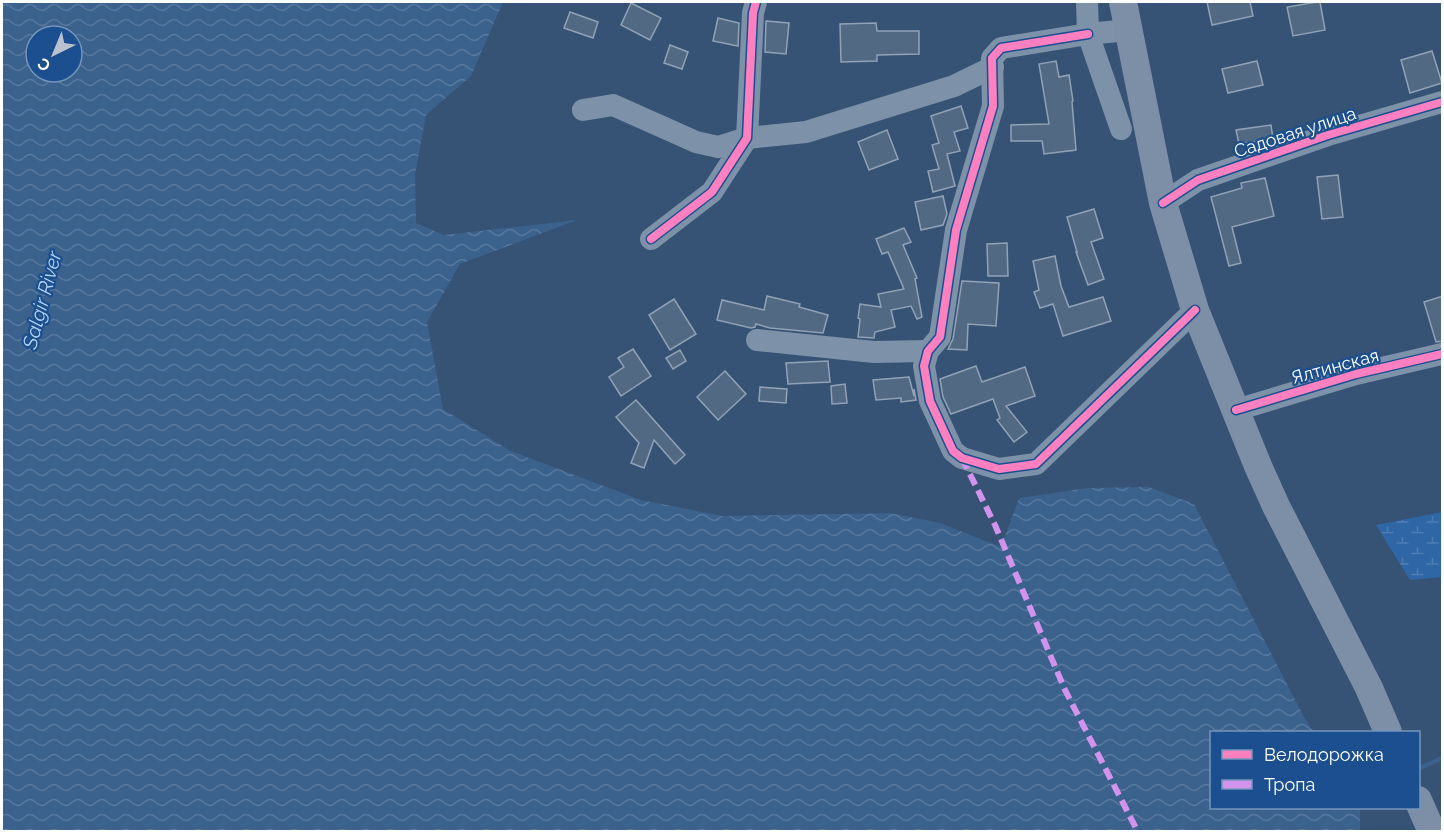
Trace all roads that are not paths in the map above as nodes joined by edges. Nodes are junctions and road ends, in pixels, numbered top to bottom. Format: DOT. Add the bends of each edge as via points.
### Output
graph roads {
  1 [pos="756,2"];
  2 [pos="1086,2"];
  3 [pos="1123,2"];
  4 [pos="1128,30"];
  5 [pos="1088,34"];
  6 [pos="993,67"];
  7 [pos="1443,102"];
  8 [pos="583,110"];
  9 [pos="1121,129"];
  10 [pos="747,138"];
  11 [pos="1163,203"];
  12 [pos="651,239"];
  13 [pos="1195,310"];
  14 [pos="757,340"];
  15 [pos="928,351"];
  16 [pos="1443,354"];
  17 [pos="1236,410"];
  18 [pos="1388,731"];
  19 [pos="1420,803"];
  20 [pos="1432,831"];
  1 -- 10 [label="street"];
  2 -- 5 [label="street"];
  3 -- 4 [label="main road"];
  4 -- 5 [label="street"];
  4 -- 11 [label="main road"];
  5 -- 6 [label="street" via="1000,48 992,58"];
  5 -- 9 [label="street"];
  6 -- 10 [label="street" via="954,86 806,132"];
  6 -- 15 [label="street" via="993,106 956,230 940,338"];
  7 -- 11 [label="street, Садовая улица" via="1328,135 1198,180"];
  8 -- 10 [label="street" via="613,105 696,142 718,147"];
  10 -- 12 [label="street" via="712,192"];
  11 -- 13 [label="main road"];
  13 -- 15 [label="street" via="1036,464 999,469 962,459 953,451 930,401 924,366"];
  13 -- 17 [label="main road"];
  14 -- 15 [label="street" via="874,352"];
  16 -- 17 [label="street, Ялтинская" via="1356,374"];
  17 -- 18 [label="main road" via="1276,506"];
  19 -- 20 [label="main road"];
}
